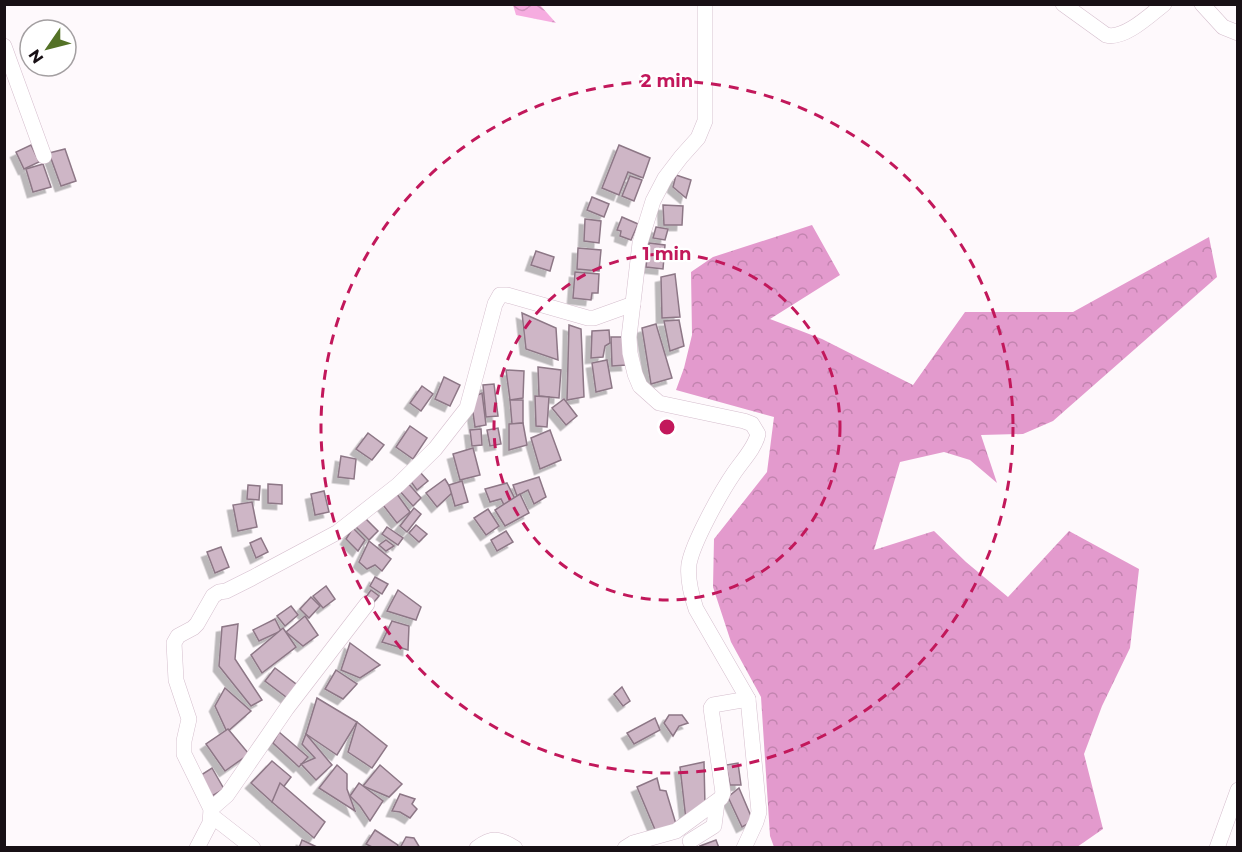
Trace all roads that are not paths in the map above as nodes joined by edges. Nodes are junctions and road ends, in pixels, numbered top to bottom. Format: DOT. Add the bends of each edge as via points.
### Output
graph roads {
  1 [pos="705,4"];
  2 [pos="1063,4"];
  3 [pos="1164,4"];
  4 [pos="1202,4"];
  5 [pos="1238,33"];
  6 [pos="4,46"];
  7 [pos="44,156"];
  8 [pos="633,304"];
  9 [pos="367,604"];
  10 [pos="748,699"];
  11 [pos="1238,790"];
  12 [pos="717,802"];
  13 [pos="211,813"];
  14 [pos="690,841"];
  15 [pos="197,848"];
  16 [pos="253,848"];
  17 [pos="477,848"];
  18 [pos="515,848"];
  19 [pos="625,848"];
  20 [pos="744,848"];
  21 [pos="1218,848"];
  1 -- 8 [label="street" via="705,121 698,138 675,164 653,201 640,243"];
  2 -- 3 [label="street" via="1112,37"];
  4 -- 5 [label="street" via="1223,27"];
  6 -- 7 [label="street"];
  8 -- 10 [label="street" via="630,353 638,380 650,396 659,403 744,421 752,424 758,434 723,490 689,565 696,609"];
  8 -- 13 [label="street" via="588,318 500,295 467,408 435,449 398,485 338,532 213,596 197,624 176,639 176,680 189,719 184,754"];
  9 -- 13 [label="street"];
  10 -- 12 [label="street" via="711,708 723,793"];
  10 -- 20 [label="street" via="759,812"];
  11 -- 21 [label="street"];
  12 -- 14 [label="street" via="714,826"];
  12 -- 19 [label="street" via="676,831"];
  13 -- 15 [label="street"];
  13 -- 16 [label="street"];
  17 -- 18 [label="street" via="498,838"];
}
